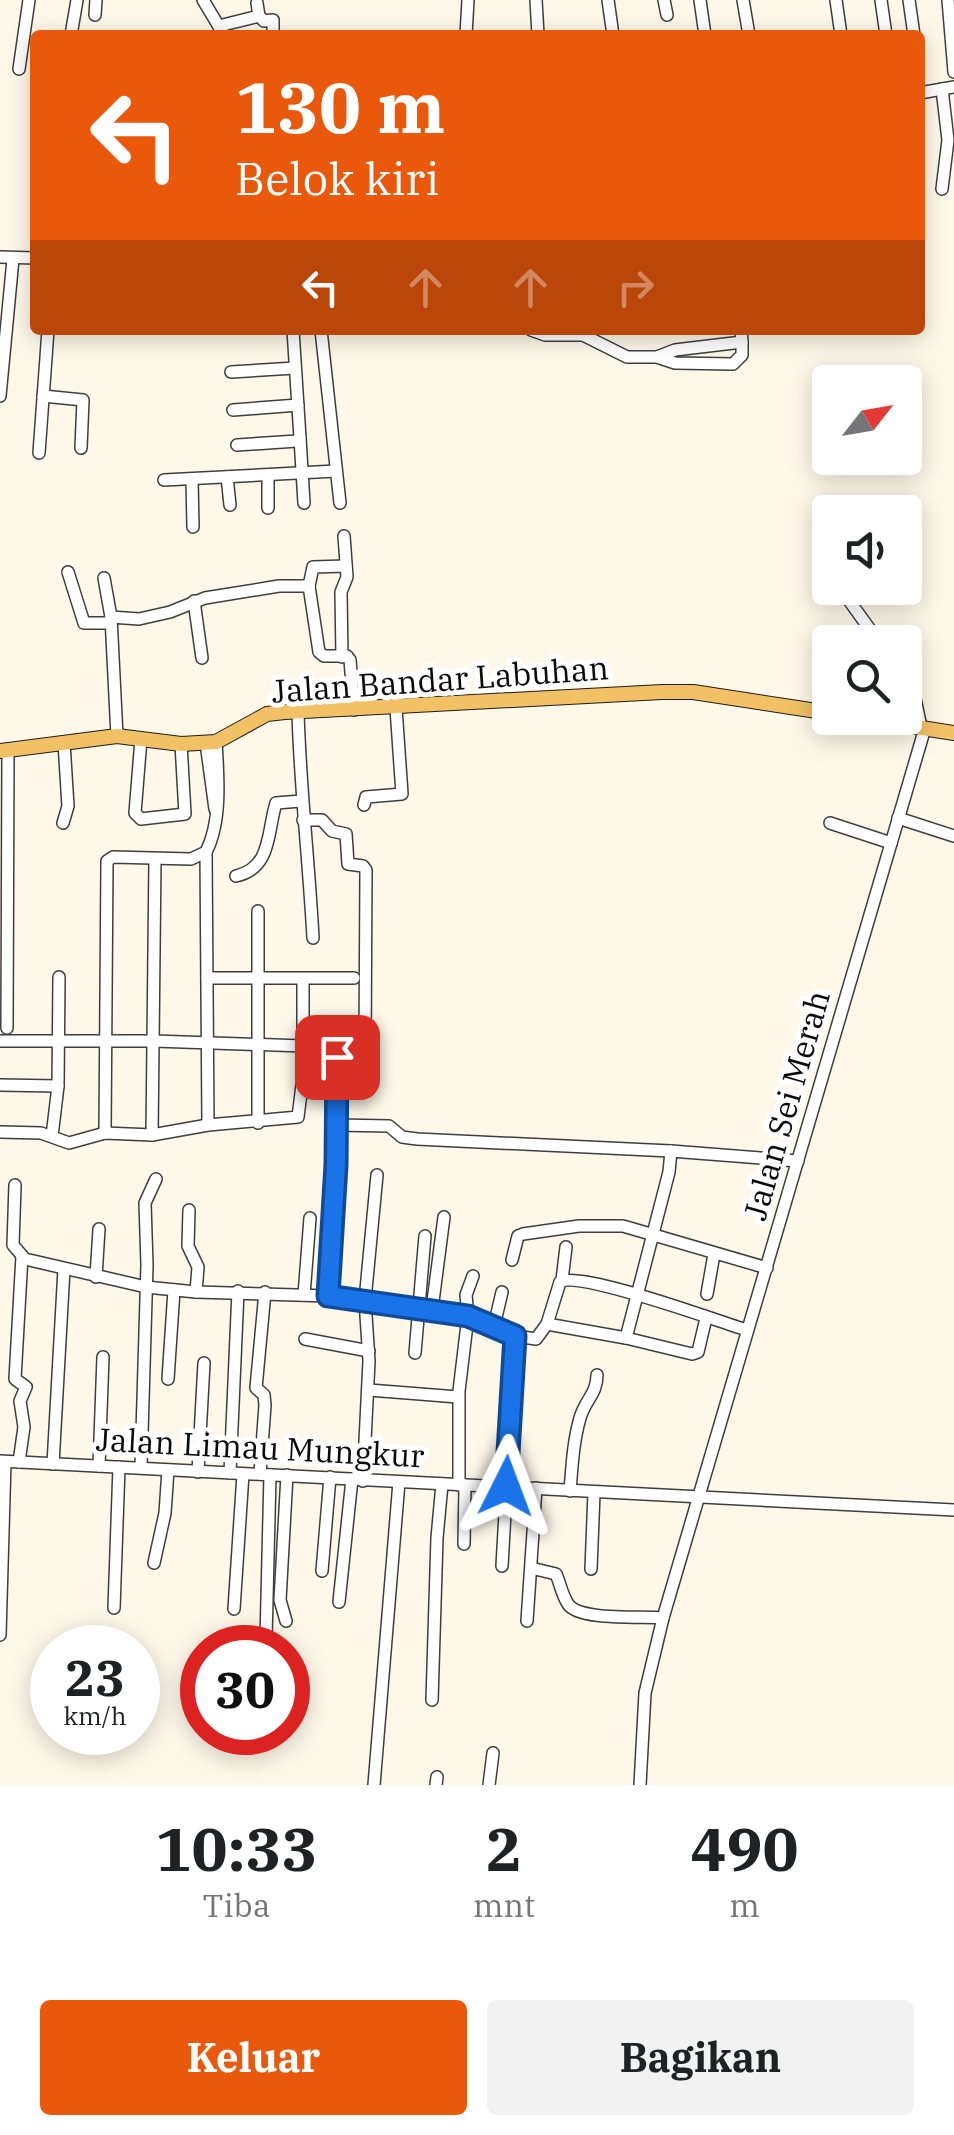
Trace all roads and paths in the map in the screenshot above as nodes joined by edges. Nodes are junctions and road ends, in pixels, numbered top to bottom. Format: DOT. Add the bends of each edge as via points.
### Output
graph roads {
  1 [pos="29,0"];
  2 [pos="77,0"];
  3 [pos="96,0"];
  4 [pos="203,0"];
  5 [pos="468,0"];
  6 [pos="536,0"];
  7 [pos="608,0"];
  8 [pos="664,0"];
  9 [pos="700,0"];
  10 [pos="743,0"];
  11 [pos="836,0"];
  12 [pos="880,0"];
  13 [pos="909,0"];
  14 [pos="948,0"];
  15 [pos="95,15"];
  16 [pos="667,16"];
  17 [pos="273,29"];
  18 [pos="72,30"];
  19 [pos="221,30"];
  20 [pos="466,30"];
  21 [pos="538,30"];
  22 [pos="612,30"];
  23 [pos="705,30"];
  24 [pos="748,30"];
  25 [pos="840,30"];
  26 [pos="885,30"];
  27 [pos="913,30"];
  28 [pos="19,68"];
  29 [pos="954,72"];
  30 [pos="948,88"];
  31 [pos="942,188"];
  32 [pos="6,258"];
  33 [pos="48,335"];
  34 [pos="293,335"];
  35 [pos="322,335"];
  36 [pos="587,335"];
  37 [pos="742,336"];
  38 [pos="657,357"];
  39 [pos="295,368"];
  40 [pos="231,372"];
  41 [pos="0,396"];
  42 [pos="43,396"];
  43 [pos="298,405"];
  44 [pos="233,410"];
  45 [pos="300,438"];
  46 [pos="237,445"];
  47 [pos="81,448"];
  48 [pos="39,453"];
  49 [pos="336,471"];
  50 [pos="302,473"];
  51 [pos="268,475"];
  52 [pos="227,477"];
  53 [pos="192,479"];
  54 [pos="164,480"];
  55 [pos="340,503"];
  56 [pos="304,504"];
  57 [pos="230,505"];
  58 [pos="268,508"];
  59 [pos="193,527"];
  60 [pos="344,536"];
  61 [pos="346,566"];
  62 [pos="68,572"];
  63 [pos="104,578"];
  64 [pos="309,586"];
  65 [pos="194,601"];
  66 [pos="111,620"];
  67 [pos="342,657"];
  68 [pos="202,658"];
  69 [pos="396,708"];
  70 [pos="354,710"];
  71 [pos="812,710"];
  72 [pos="298,712"];
  73 [pos="922,724"];
  74 [pos="923,728"];
  75 [pos="954,733"];
  76 [pos="116,736"];
  77 [pos="141,739"];
  78 [pos="211,742"];
  79 [pos="64,743"];
  80 [pos="181,744"];
  81 [pos="4,751"];
  82 [pos="301,800"];
  83 [pos="364,805"];
  84 [pos="898,818"];
  85 [pos="303,820"];
  86 [pos="63,823"];
  87 [pos="830,823"];
  88 [pos="954,836"];
  89 [pos="891,842"];
  90 [pos="206,852"];
  91 [pos="155,859"];
  92 [pos="236,876"];
  93 [pos="258,911"];
  94 [pos="313,938"];
  95 [pos="4,948"];
  96 [pos="60,978"];
  97 [pos="207,978"];
  98 [pos="256,978"];
  99 [pos="354,978"];
  100 [pos="303,979"];
  101 [pos="6,1028"];
  102 [pos="59,1040"];
  103 [pos="104,1040"];
  104 [pos="0,1041"];
  105 [pos="154,1041"];
  106 [pos="208,1044"];
  107 [pos="257,1046"];
  108 [pos="303,1046"];
  109 [pos="0,1084"];
  110 [pos="58,1086"];
  111 [pos="258,1123"];
  112 [pos="337,1124"];
  113 [pos="208,1125"];
  114 [pos="0,1132"];
  115 [pos="104,1133"];
  116 [pos="152,1135"];
  117 [pos="52,1136"];
  118 [pos="671,1151"];
  119 [pos="798,1161"];
  120 [pos="377,1175"];
  121 [pos="156,1179"];
  122 [pos="14,1185"];
  123 [pos="189,1210"];
  124 [pos="444,1217"];
  125 [pos="310,1218"];
  126 [pos="99,1228"];
  127 [pos="653,1234"];
  128 [pos="425,1236"];
  129 [pos="566,1247"];
  130 [pos="714,1254"];
  131 [pos="22,1256"];
  132 [pos="512,1260"];
  133 [pos="767,1268"];
  134 [pos="64,1269"];
  135 [pos="473,1276"];
  136 [pos="96,1277"];
  137 [pos="562,1280"];
  138 [pos="146,1287"];
  139 [pos="174,1290"];
  140 [pos="238,1291"];
  141 [pos="196,1292"];
  142 [pos="265,1292"];
  143 [pos="502,1292"];
  144 [pos="707,1294"];
  145 [pos="304,1295"];
  146 [pos="635,1295"];
  147 [pos="328,1296"];
  148 [pos="366,1300"];
  149 [pos="426,1309"];
  150 [pos="468,1316"];
  151 [pos="706,1318"];
  152 [pos="546,1324"];
  153 [pos="494,1326"];
  154 [pos="747,1330"];
  155 [pos="515,1336"];
  156 [pos="626,1338"];
  157 [pos="305,1339"];
  158 [pos="369,1351"];
  159 [pos="415,1353"];
  160 [pos="103,1357"];
  161 [pos="204,1363"];
  162 [pos="597,1375"];
  163 [pos="168,1379"];
  164 [pos="369,1390"];
  165 [pos="458,1397"];
  166 [pos="2,1461"];
  167 [pos="19,1462"];
  168 [pos="52,1464"];
  169 [pos="99,1466"];
  170 [pos="119,1467"];
  171 [pos="141,1468"];
  172 [pos="168,1470"];
  173 [pos="198,1472"];
  174 [pos="236,1473"];
  175 [pos="265,1474"];
  176 [pos="287,1476"];
  177 [pos="330,1477"];
  178 [pos="357,1480"];
  179 [pos="399,1482"];
  180 [pos="442,1484"];
  181 [pos="462,1485"];
  182 [pos="506,1486"];
  183 [pos="536,1488"];
  184 [pos="570,1491"];
  185 [pos="594,1493"];
  186 [pos="696,1497"];
  187 [pos="954,1510"];
  188 [pos="464,1544"];
  189 [pos="154,1563"];
  190 [pos="502,1566"];
  191 [pos="531,1568"];
  192 [pos="591,1569"];
  193 [pos="322,1572"];
  194 [pos="339,1602"];
  195 [pos="114,1608"];
  196 [pos="234,1609"];
  197 [pos="663,1618"];
  198 [pos="286,1620"];
  199 [pos="527,1621"];
  200 [pos="266,1625"];
  201 [pos="0,1635"];
  202 [pos="432,1700"];
  203 [pos="493,1754"];
  204 [pos="374,1785"];
  205 [pos="489,1785"];
  206 [pos="640,1785"];
  1 -- 28 [label="street"];
  2 -- 18 [label="street"];
  3 -- 15 [label="street"];
  4 -- 19 [label="street"];
  5 -- 20 [label="street"];
  6 -- 21 [label="street"];
  7 -- 22 [label="street"];
  8 -- 16 [label="street"];
  9 -- 23 [label="street"];
  10 -- 24 [label="street"];
  11 -- 25 [label="street"];
  12 -- 26 [label="street"];
  13 -- 27 [label="street"];
  14 -- 29 [label="street"];
  17 -- 19 [label="street" via="258,10"];
  30 -- 31 [label="street"];
  32 -- 41 [label="street"];
  33 -- 42 [label="street"];
  34 -- 39 [label="street"];
  35 -- 49 [label="street"];
  36 -- 38 [label="street" via="627,358"];
  37 -- 38 [label="street"];
  37 -- 38 [label="street" via="740,359 732,364"];
  39 -- 40 [label="street"];
  39 -- 43 [label="street"];
  42 -- 47 [label="street" via="83,400"];
  42 -- 48 [label="street"];
  43 -- 44 [label="street"];
  43 -- 45 [label="street"];
  45 -- 46 [label="street"];
  45 -- 50 [label="street"];
  49 -- 50 [label="street"];
  49 -- 55 [label="street"];
  50 -- 51 [label="street"];
  50 -- 56 [label="street"];
  51 -- 52 [label="street"];
  51 -- 58 [label="street"];
  52 -- 53 [label="street"];
  52 -- 57 [label="street"];
  53 -- 54 [label="street"];
  53 -- 59 [label="street"];
  60 -- 61 [label="street"];
  61 -- 64 [label="street" via="313,567"];
  61 -- 67 [label="street"];
  62 -- 66 [label="street" via="84,622"];
  63 -- 66 [label="street"];
  64 -- 65 [label="street"];
  64 -- 67 [label="street" via="319,652"];
  65 -- 66 [label="street" via="170,612"];
  65 -- 68 [label="street"];
  66 -- 76 [label="street"];
  67 -- 70 [label="street" via="351,663"];
  69 -- 70 [label="main road, Jalan Bandar Labuhan"];
  69 -- 71 [label="main road, Jalan Bandar Labuhan" via="693,692"];
  69 -- 83 [label="street" via="402,794 366,797"];
  70 -- 72 [label="main road, Jalan Bandar Labuhan"];
  72 -- 78 [label="main road, Jalan Bandar Labuhan" via="267,714"];
  72 -- 82 [label="street"];
  73 -- 74 [label="street"];
  74 -- 75 [label="main road"];
  74 -- 84 [label="street, Jalan Sei Merah"];
  76 -- 77 [label="main road, Jalan Bandar Labuhan"];
  76 -- 79 [label="main road, Jalan Bandar Labuhan"];
  77 -- 80 [label="main road, Jalan Bandar Labuhan"];
  77 -- 80 [label="street" via="141,819 185,814"];
  78 -- 80 [label="main road, Jalan Bandar Labuhan"];
  78 -- 90 [label="street" via="215,809"];
  79 -- 81 [label="main road, Jalan Bandar Labuhan"];
  79 -- 86 [label="street"];
  81 -- 95 [label="street"];
  82 -- 85 [label="street"];
  82 -- 92 [label="street" via="276,803 262,860"];
  84 -- 88 [label="street"];
  84 -- 89 [label="street, Jalan Sei Merah"];
  85 -- 94 [label="street"];
  85 -- 112 [label="street" via="322,820 332,832 346,834 349,866 366,870 365,1050 336,1058"];
  87 -- 89 [label="street"];
  89 -- 119 [label="street, Jalan Sei Merah"];
  90 -- 91 [label="street"];
  90 -- 97 [label="street"];
  91 -- 103 [label="street" via="107,861"];
  91 -- 105 [label="street"];
  93 -- 98 [label="street"];
  95 -- 101 [label="street"];
  96 -- 102 [label="street"];
  97 -- 98 [label="street"];
  97 -- 106 [label="street"];
  98 -- 100 [label="street"];
  98 -- 107 [label="street"];
  99 -- 100 [label="street"];
  100 -- 108 [label="street"];
  102 -- 103 [label="street"];
  102 -- 104 [label="street"];
  102 -- 110 [label="street"];
  103 -- 105 [label="street"];
  103 -- 115 [label="street"];
  105 -- 106 [label="street"];
  105 -- 116 [label="street"];
  106 -- 107 [label="street"];
  106 -- 113 [label="street"];
  107 -- 108 [label="street"];
  107 -- 111 [label="street"];
  108 -- 111 [label="street" via="300,1114"];
  109 -- 110 [label="street"];
  110 -- 117 [label="street"];
  111 -- 113 [label="street"];
  112 -- 118 [label="street" via="389,1126 417,1140"];
  112 -- 147 [label="street"];
  113 -- 116 [label="street"];
  114 -- 117 [label="street"];
  115 -- 116 [label="street"];
  115 -- 117 [label="street" via="69,1143"];
  118 -- 119 [label="street"];
  118 -- 127 [label="street"];
  119 -- 133 [label="street, Jalan Sei Merah"];
  120 -- 148 [label="street"];
  121 -- 138 [label="street" via="145,1203"];
  122 -- 131 [label="street" via="12,1245"];
  123 -- 141 [label="street"];
  124 -- 149 [label="street"];
  125 -- 145 [label="street"];
  126 -- 136 [label="street"];
  127 -- 130 [label="street"];
  127 -- 132 [label="street" via="610,1225 522,1234"];
  127 -- 146 [label="street"];
  128 -- 149 [label="street"];
  129 -- 137 [label="street"];
  130 -- 133 [label="street"];
  130 -- 144 [label="street"];
  131 -- 134 [label="street"];
  131 -- 167 [label="street" via="15,1379 26,1387"];
  133 -- 154 [label="street, Jalan Sei Merah"];
  134 -- 136 [label="street"];
  134 -- 168 [label="street"];
  135 -- 150 [label="street"];
  136 -- 138 [label="street"];
  137 -- 146 [label="street"];
  137 -- 152 [label="street"];
  138 -- 139 [label="street"];
  138 -- 171 [label="street"];
  139 -- 141 [label="street"];
  139 -- 163 [label="street"];
  140 -- 141 [label="street"];
  140 -- 142 [label="street"];
  140 -- 174 [label="street"];
  142 -- 145 [label="street"];
  142 -- 175 [label="street" via="256,1388 266,1405"];
  143 -- 153 [label="street"];
  145 -- 147 [label="street"];
  146 -- 151 [label="street"];
  146 -- 156 [label="street"];
  147 -- 148 [label="street"];
  148 -- 149 [label="street"];
  148 -- 158 [label="street"];
  149 -- 150 [label="street"];
  149 -- 159 [label="street"];
  150 -- 153 [label="street"];
  150 -- 165 [label="street"];
  151 -- 154 [label="street"];
  151 -- 156 [label="street" via="696,1354"];
  152 -- 155 [label="street" via="536,1338"];
  152 -- 156 [label="street"];
  153 -- 155 [label="street"];
  154 -- 186 [label="street, Jalan Sei Merah"];
  155 -- 182 [label="street"];
  157 -- 158 [label="street"];
  158 -- 164 [label="street"];
  160 -- 169 [label="street"];
  161 -- 173 [label="street"];
  162 -- 184 [label="street" via="595,1394 578,1424"];
  164 -- 165 [label="street"];
  164 -- 178 [label="street"];
  165 -- 181 [label="street"];
  166 -- 167 [label="street, Jalan Limau Mungkur"];
  166 -- 201 [label="street"];
  167 -- 168 [label="street, Jalan Limau Mungkur"];
  168 -- 169 [label="street, Jalan Limau Mungkur"];
  169 -- 170 [label="street, Jalan Limau Mungkur"];
  170 -- 171 [label="street, Jalan Limau Mungkur"];
  170 -- 195 [label="street"];
  171 -- 172 [label="street, Jalan Limau Mungkur"];
  172 -- 173 [label="street, Jalan Limau Mungkur"];
  172 -- 189 [label="street"];
  173 -- 174 [label="street, Jalan Limau Mungkur"];
  174 -- 175 [label="street, Jalan Limau Mungkur"];
  174 -- 196 [label="street"];
  175 -- 176 [label="street, Jalan Limau Mungkur"];
  175 -- 200 [label="street"];
  176 -- 177 [label="street, Jalan Limau Mungkur"];
  176 -- 198 [label="street" via="280,1597"];
  177 -- 178 [label="street, Jalan Limau Mungkur"];
  177 -- 193 [label="street"];
  178 -- 179 [label="street, Jalan Limau Mungkur"];
  178 -- 194 [label="street"];
  179 -- 180 [label="street, Jalan Limau Mungkur"];
  179 -- 204 [label="street"];
  180 -- 181 [label="street, Jalan Limau Mungkur"];
  180 -- 202 [label="street"];
  181 -- 182 [label="street, Jalan Limau Mungkur"];
  181 -- 188 [label="street"];
  182 -- 183 [label="street, Jalan Limau Mungkur"];
  182 -- 190 [label="street"];
  183 -- 184 [label="street, Jalan Limau Mungkur"];
  183 -- 191 [label="street"];
  184 -- 185 [label="street, Jalan Limau Mungkur"];
  185 -- 186 [label="street, Jalan Limau Mungkur"];
  185 -- 192 [label="street"];
  186 -- 187 [label="street, Jalan Limau Mungkur"];
  186 -- 197 [label="street, Jalan Sei Merah"];
  191 -- 197 [label="street" via="556,1574 577,1612"];
  191 -- 199 [label="street"];
  197 -- 206 [label="street, Jalan Sei Merah" via="644,1694"];
  203 -- 205 [label="street"];
}
